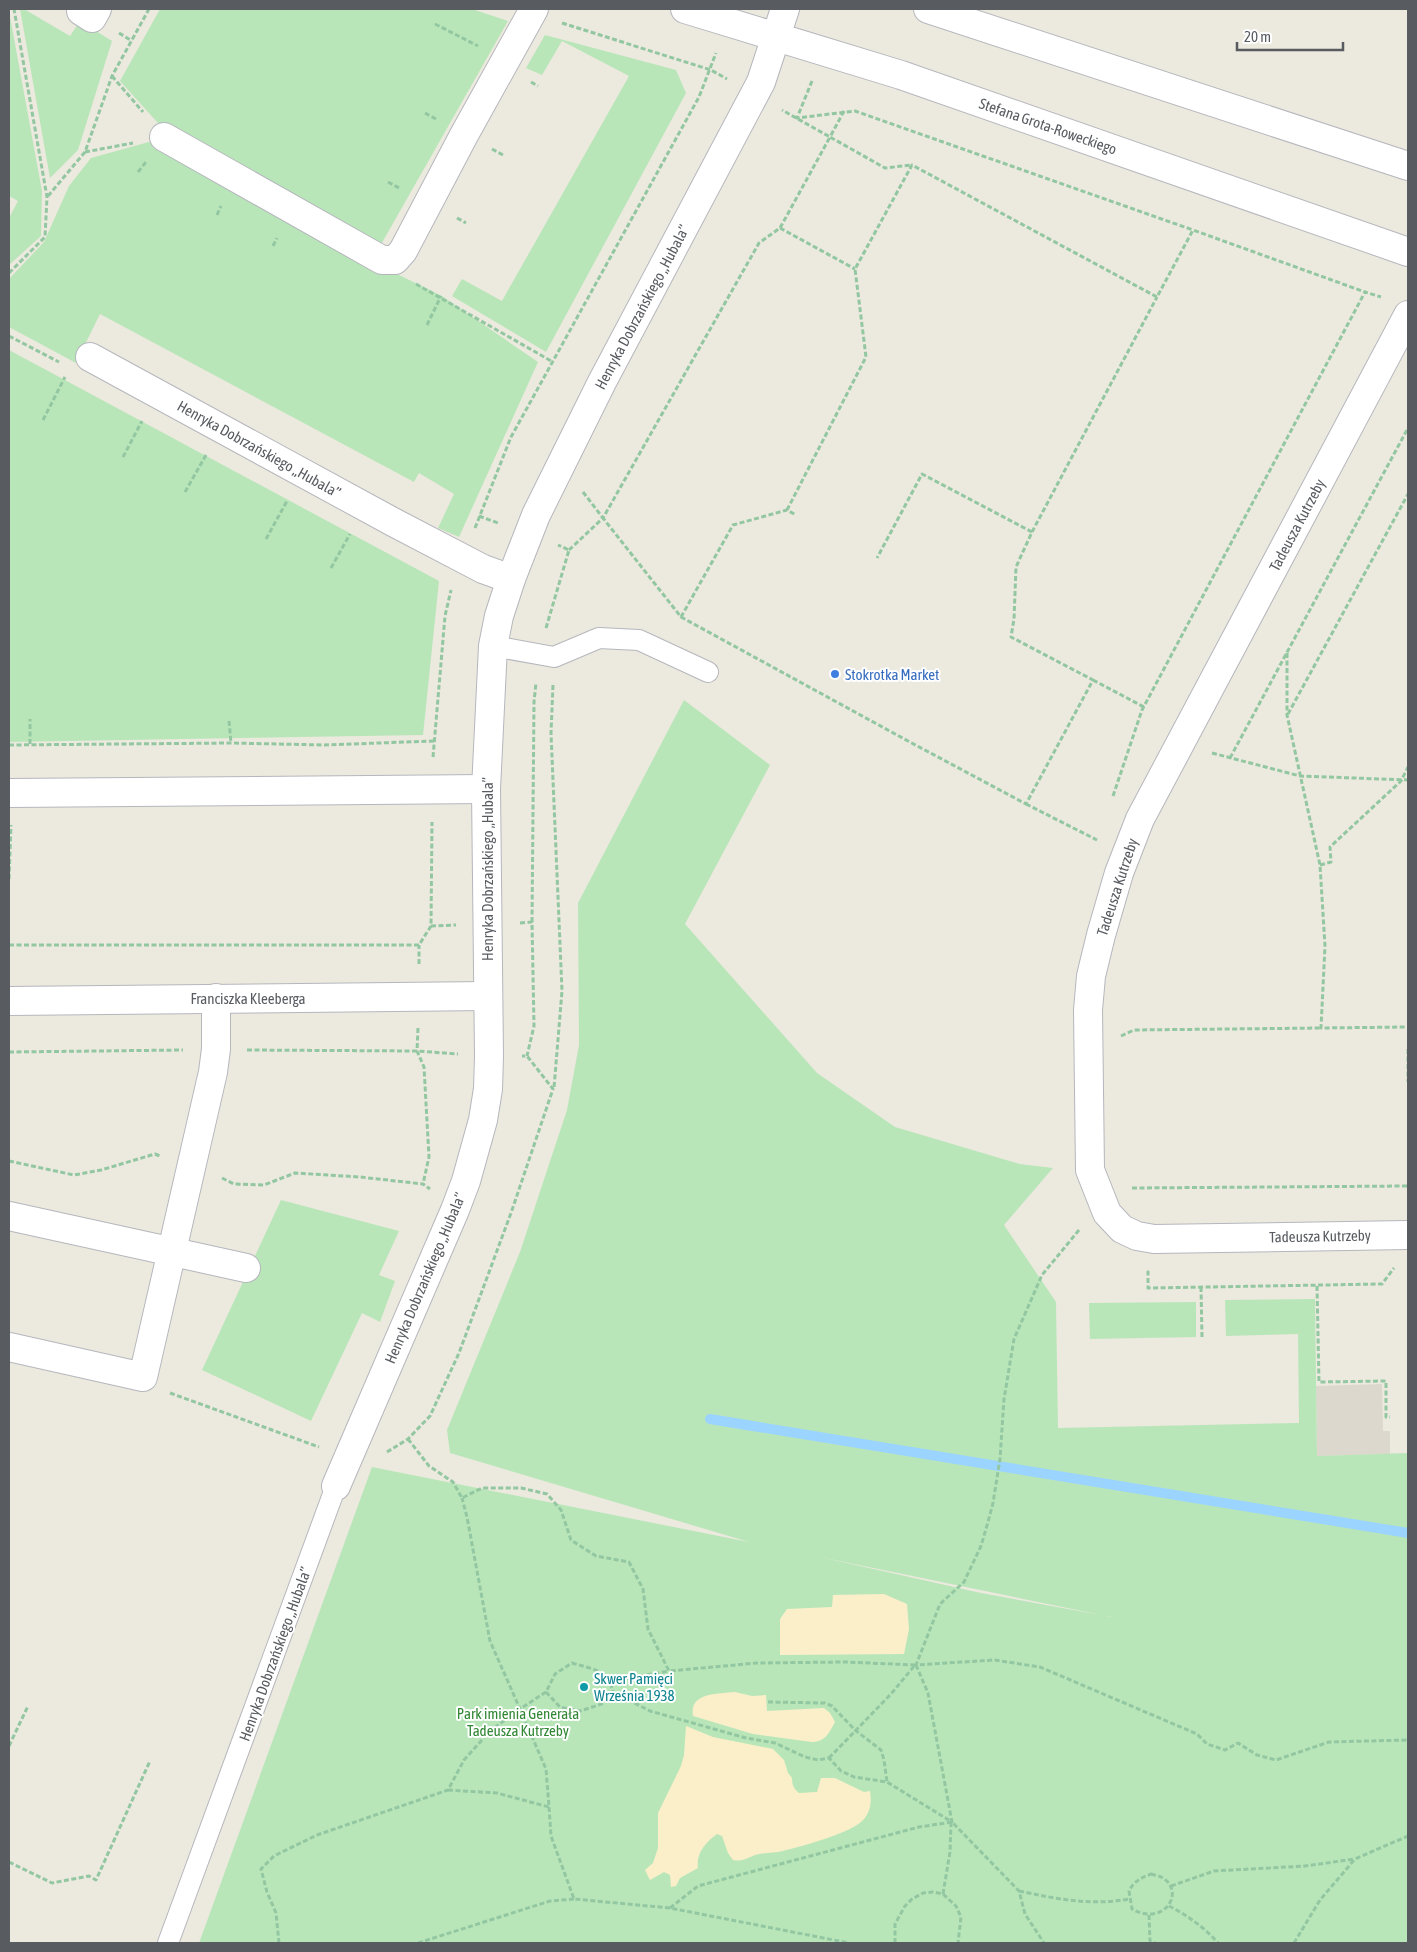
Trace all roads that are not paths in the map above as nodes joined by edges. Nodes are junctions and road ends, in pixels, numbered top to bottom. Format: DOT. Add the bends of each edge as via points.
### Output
graph roads {
  1 [pos="685,9"];
  2 [pos="785,9"];
  3 [pos="928,9"];
  4 [pos="532,11"];
  5 [pos="776,37"];
  6 [pos="164,137"];
  7 [pos="1408,166"];
  8 [pos="1408,252"];
  9 [pos="1408,315"];
  10 [pos="90,357"];
  11 [pos="511,578"];
  12 [pos="493,646"];
  13 [pos="708,672"];
  14 [pos="486,788"];
  15 [pos="9,793"];
  16 [pos="488,996"];
  17 [pos="216,998"];
  18 [pos="9,1001"];
  19 [pos="9,1216"];
  20 [pos="1408,1235"];
  21 [pos="171,1251"];
  22 [pos="246,1268"];
  23 [pos="9,1347"];
  24 [pos="336,1486"];
  25 [pos="168,1943"];
  1 -- 5 [label="street, Stefana Grota-Roweckiego"];
  2 -- 5 [label="street, Henryka Dobrzańskiego „Hubala”"];
  3 -- 7 [label="street"];
  4 -- 6 [label="street" via="403,251 395,260 382,260"];
  5 -- 8 [label="street, Stefana Grota-Roweckiego" via="901,75"];
  5 -- 11 [label="street, Henryka Dobrzańskiego „Hubala”" via="761,82 602,382 528,534"];
  9 -- 20 [label="street, Tadeusza Kutrzeby" via="1140,819 1100,935 1090,976 1088,1010 1090,1170 1107,1213 1122,1229 1154,1239"];
  10 -- 11 [label="street, Henryka Dobrzańskiego „Hubala”" via="462,558"];
  11 -- 12 [label="street, Henryka Dobrzańskiego „Hubala”"];
  12 -- 13 [label="lane" via="547,656 599,638 639,640"];
  12 -- 14 [label="street, Henryka Dobrzańskiego „Hubala”"];
  14 -- 15 [label="street"];
  14 -- 16 [label="street, Henryka Dobrzańskiego „Hubala”"];
  16 -- 17 [label="street, Franciszka Kleeberga"];
  16 -- 24 [label="street, Henryka Dobrzańskiego „Hubala”" via="488,1089 475,1152 455,1210"];
  17 -- 18 [label="street, Franciszka Kleeberga"];
  17 -- 21 [label="street" via="213,1072"];
  19 -- 21 [label="street"];
  21 -- 22 [label="street"];
  21 -- 23 [label="street" via="143,1377"];
  24 -- 25 [label="lane, Henryka Dobrzańskiego „Hubala”"];
}
